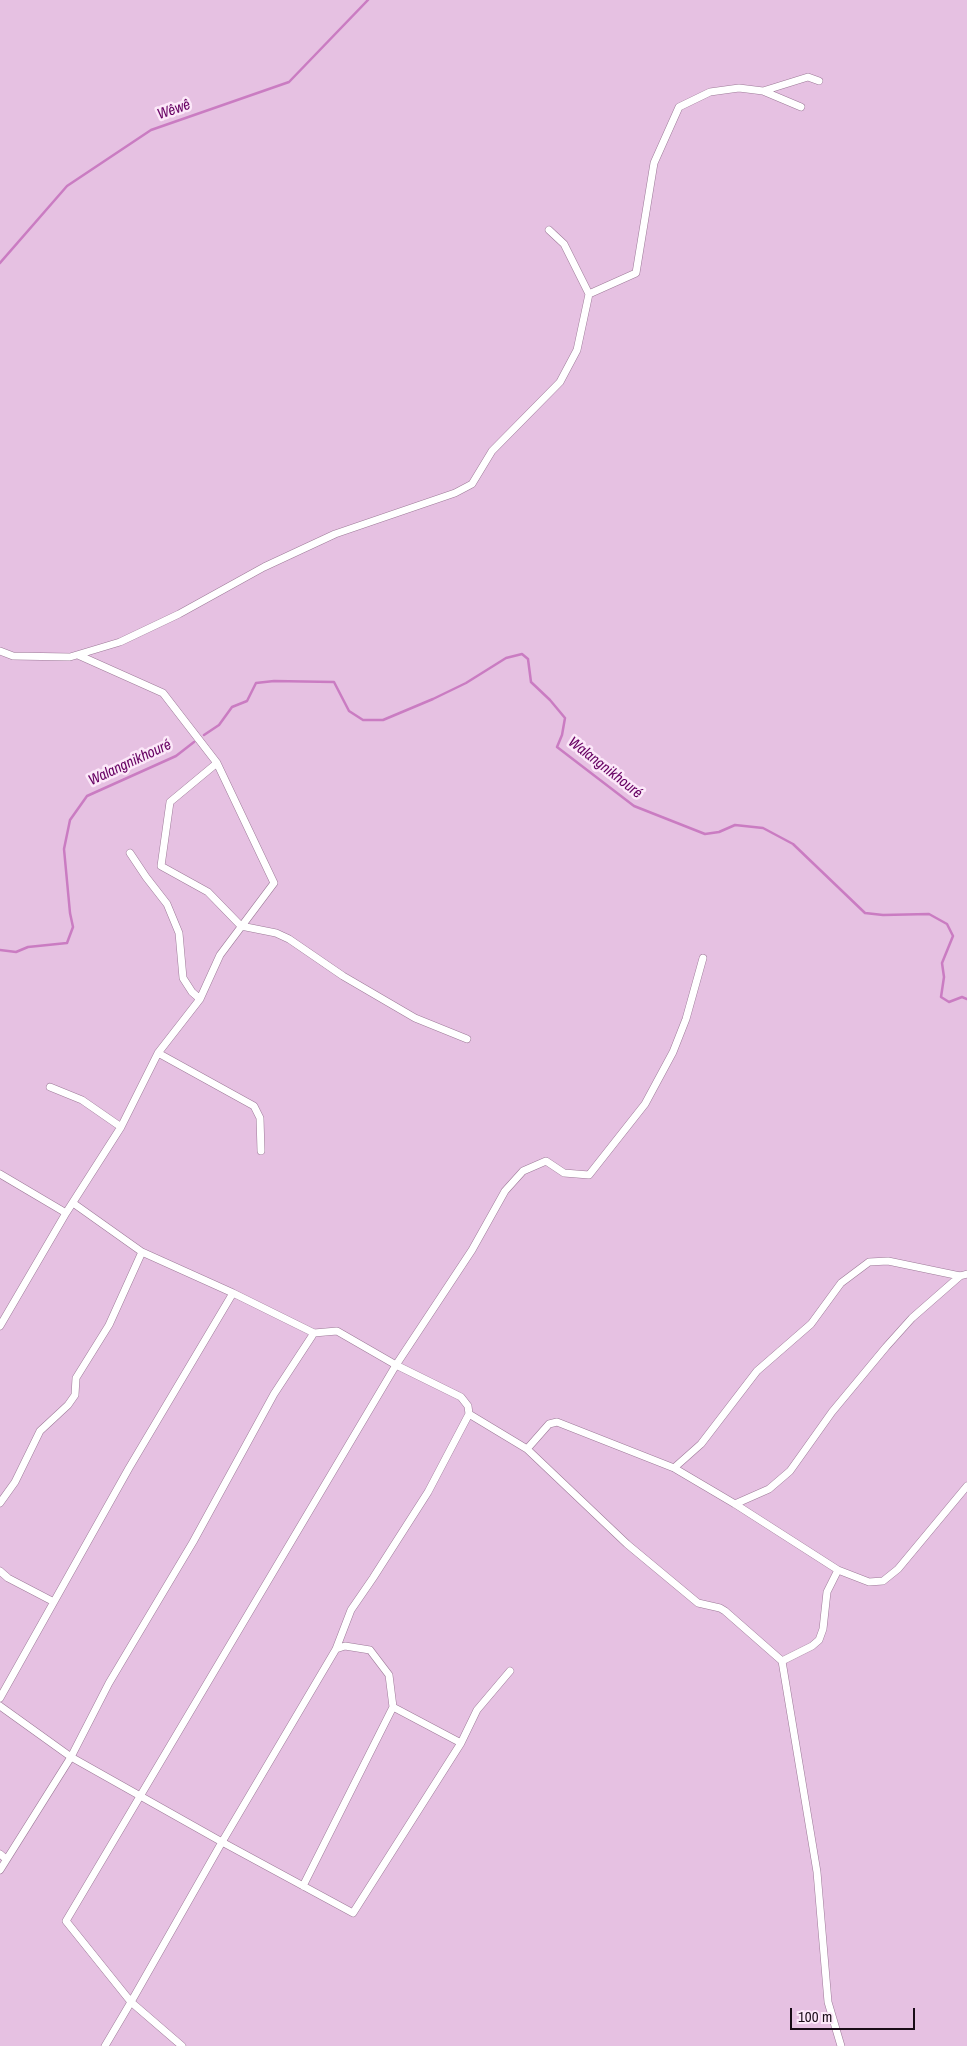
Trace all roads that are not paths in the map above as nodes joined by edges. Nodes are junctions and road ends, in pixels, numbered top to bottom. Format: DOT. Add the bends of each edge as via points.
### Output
graph roads {
  1 [pos="819,81"];
  2 [pos="763,91"];
  3 [pos="801,107"];
  4 [pos="549,230"];
  5 [pos="589,294"];
  6 [pos="0,651"];
  7 [pos="78,655"];
  8 [pos="217,763"];
  9 [pos="130,852"];
  10 [pos="241,926"];
  11 [pos="703,958"];
  12 [pos="200,999"];
  13 [pos="467,1039"];
  14 [pos="158,1053"];
  15 [pos="50,1087"];
  16 [pos="121,1127"];
  17 [pos="261,1151"];
  18 [pos="0,1174"];
  19 [pos="73,1203"];
  20 [pos="66,1214"];
  21 [pos="142,1252"];
  22 [pos="963,1275"];
  23 [pos="233,1294"];
  24 [pos="0,1326"];
  25 [pos="314,1333"];
  26 [pos="396,1365"];
  27 [pos="469,1414"];
  28 [pos="527,1449"];
  29 [pos="674,1468"];
  30 [pos="967,1486"];
  31 [pos="0,1504"];
  32 [pos="736,1504"];
  33 [pos="838,1570"];
  34 [pos="0,1571"];
  35 [pos="54,1602"];
  36 [pos="336,1650"];
  37 [pos="782,1661"];
  38 [pos="510,1671"];
  39 [pos="0,1698"];
  40 [pos="0,1706"];
  41 [pos="393,1707"];
  42 [pos="461,1743"];
  43 [pos="71,1757"];
  44 [pos="139,1796"];
  45 [pos="222,1842"];
  46 [pos="3,1856"];
  47 [pos="0,1870"];
  48 [pos="303,1886"];
  49 [pos="131,2002"];
  50 [pos="105,2046"];
  51 [pos="182,2046"];
  52 [pos="841,2046"];
  1 -- 2 [label="street" via="808,78"];
  2 -- 3 [label="street"];
  2 -- 5 [label="street" via="739,88 710,92 679,107 654,163 636,273"];
  4 -- 5 [label="street" via="564,244"];
  5 -- 7 [label="street" via="577,350 560,382 492,451 472,484 455,493 336,534 264,567 120,642"];
  6 -- 7 [label="street" via="13,656"];
  7 -- 8 [label="street" via="163,693"];
  8 -- 10 [label="street" via="274,883"];
  8 -- 10 [label="street" via="170,802 161,866 208,892"];
  9 -- 12 [label="street" via="167,904 179,932 183,978"];
  10 -- 12 [label="street" via="220,955"];
  10 -- 13 [label="street" via="289,939 343,976 415,1018"];
  11 -- 26 [label="street" via="674,1052 645,1104 589,1175 564,1173 546,1161 523,1171 505,1191 472,1250"];
  12 -- 14 [label="street"];
  14 -- 16 [label="street"];
  14 -- 17 [label="street" via="254,1106 260,1118"];
  15 -- 16 [label="street" via="82,1100"];
  16 -- 19 [label="street"];
  18 -- 20 [label="street"];
  19 -- 20 [label="street"];
  19 -- 21 [label="street"];
  20 -- 24 [label="street"];
  21 -- 23 [label="street"];
  21 -- 31 [label="street" via="109,1325 76,1378 75,1395 40,1431 15,1482"];
  22 -- 29 [label="street" via="888,1261 869,1262 841,1283 812,1324 757,1371 701,1444"];
  22 -- 32 [label="street" via="912,1318 886,1346 832,1412 790,1471 769,1489"];
  23 -- 25 [label="street"];
  23 -- 35 [label="street"];
  25 -- 26 [label="street" via="337,1331"];
  25 -- 43 [label="street" via="274,1394 193,1542 109,1683"];
  26 -- 27 [label="street" via="461,1397 468,1406"];
  26 -- 44 [label="street"];
  27 -- 28 [label="street"];
  27 -- 36 [label="street" via="428,1492 351,1610"];
  28 -- 29 [label="street" via="549,1424 557,1422"];
  28 -- 37 [label="street" via="676,1586 700,1605 725,1611"];
  29 -- 32 [label="street"];
  30 -- 33 [label="street" via="898,1569 883,1581 869,1582"];
  32 -- 33 [label="street"];
  33 -- 37 [label="street" via="827,1592 819,1640"];
  34 -- 35 [label="street"];
  35 -- 39 [label="street"];
  36 -- 41 [label="street" via="345,1646 370,1650 389,1675"];
  36 -- 45 [label="street"];
  37 -- 52 [label="street" via="817,1872 828,2002"];
  38 -- 42 [label="street" via="477,1710"];
  40 -- 43 [label="street"];
  41 -- 42 [label="street"];
  41 -- 48 [label="street"];
  42 -- 48 [label="street" via="353,1913"];
  43 -- 44 [label="street"];
  43 -- 46 [label="street" via="47,1797"];
  44 -- 45 [label="street"];
  44 -- 49 [label="street" via="66,1920"];
  45 -- 48 [label="street"];
  45 -- 49 [label="street"];
  46 -- 47 [label="street"];
  49 -- 50 [label="street"];
  49 -- 51 [label="street"];
}
